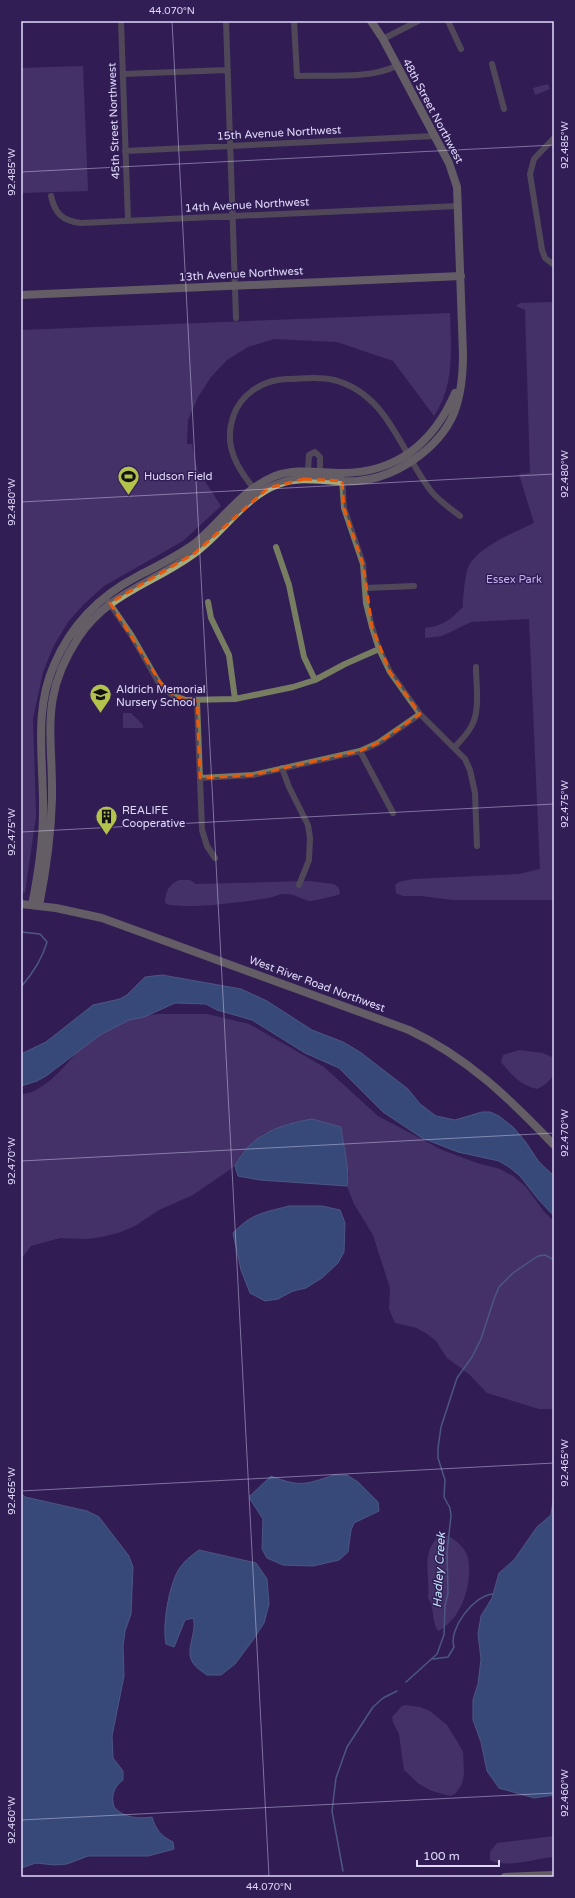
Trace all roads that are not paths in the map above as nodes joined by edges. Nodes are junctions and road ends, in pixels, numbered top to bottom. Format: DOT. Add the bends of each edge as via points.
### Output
graph roads {
  1 [pos="121,21"];
  2 [pos="226,21"];
  3 [pos="294,21"];
  4 [pos="371,21"];
  5 [pos="418,21"];
  6 [pos="448,21"];
  7 [pos="383,39"];
  8 [pos="461,49"];
  9 [pos="492,64"];
  10 [pos="396,66"];
  11 [pos="228,70"];
  12 [pos="123,74"];
  13 [pos="504,108"];
  14 [pos="434,136"];
  15 [pos="554,138"];
  16 [pos="230,146"];
  17 [pos="125,151"];
  18 [pos="51,196"];
  19 [pos="458,206"];
  20 [pos="232,215"];
  21 [pos="128,220"];
  22 [pos="554,265"];
  23 [pos="461,276"];
  24 [pos="235,284"];
  25 [pos="21,295"];
  26 [pos="236,318"];
  27 [pos="409,458"];
  28 [pos="308,471"];
  29 [pos="320,471"];
  30 [pos="342,477"];
  31 [pos="256,491"];
  32 [pos="460,516"];
  33 [pos="276,546"];
  34 [pos="414,586"];
  35 [pos="366,588"];
  36 [pos="107,600"];
  37 [pos="208,602"];
  38 [pos="379,649"];
  39 [pos="476,667"];
  40 [pos="315,680"];
  41 [pos="235,699"];
  42 [pos="197,701"];
  43 [pos="420,714"];
  44 [pos="454,748"];
  45 [pos="360,751"];
  46 [pos="282,768"];
  47 [pos="200,778"];
  48 [pos="393,813"];
  49 [pos="477,846"];
  50 [pos="215,858"];
  51 [pos="299,885"];
  52 [pos="21,904"];
  53 [pos="35,905"];
  54 [pos="554,1145"];
  55 [pos="554,1875"];
  56 [pos="505,1877"];
  1 -- 12 [label="street, 45th Street Northwest"];
  2 -- 11 [label="street"];
  3 -- 10 [label="street" via="296,76 372,73"];
  4 -- 7 [label="street, 48th Street Northwest"];
  5 -- 7 [label="street"];
  6 -- 8 [label="street"];
  7 -- 10 [label="street, 48th Street Northwest"];
  9 -- 13 [label="street"];
  10 -- 14 [label="street, 48th Street Northwest"];
  11 -- 12 [label="street"];
  11 -- 16 [label="street"];
  12 -- 17 [label="street, 45th Street Northwest"];
  14 -- 16 [label="street, 15th Avenue Northwest"];
  14 -- 19 [label="street, 48th Street Northwest" via="454,175"];
  15 -- 22 [label="street" via="534,159 530,174 542,250 545,258"];
  16 -- 17 [label="street, 15th Avenue Northwest"];
  16 -- 20 [label="street"];
  17 -- 21 [label="street, 45th Street Northwest"];
  18 -- 21 [label="street, 14th Avenue Northwest" via="55,211 65,220 81,223"];
  19 -- 20 [label="street, 14th Avenue Northwest"];
  19 -- 23 [label="street, 48th Street Northwest"];
  20 -- 21 [label="street, 14th Avenue Northwest"];
  20 -- 24 [label="street"];
  23 -- 24 [label="street, 13th Avenue Northwest"];
  23 -- 27 [label="street, 48th Street Northwest" via="461,377 437,427"];
  24 -- 25 [label="street, 13th Avenue Northwest"];
  24 -- 26 [label="street"];
  27 -- 30 [label="street, 48th Street Northwest"];
  27 -- 31 [label="street" via="381,411 366,395 356,389 335,380 322,378 275,380 250,392 237,408 231,422 231,450 235,461"];
  27 -- 32 [label="street" via="431,491"];
  28 -- 29 [label="street"];
  28 -- 29 [label="street" via="309,455 315,452 320,457"];
  28 -- 31 [label="street" via="280,474"];
  29 -- 30 [label="street"];
  30 -- 31 [label="street" via="286,481"];
  30 -- 35 [label="street" via="344,508 363,564"];
  31 -- 36 [label="street" via="192,545 123,584"];
  33 -- 40 [label="street" via="289,585 303,651"];
  34 -- 35 [label="street"];
  35 -- 38 [label="street" via="369,616"];
  36 -- 42 [label="street" via="121,617 164,688 176,697"];
  36 -- 53 [label="street" via="82,618 68,637 53,667 45,692 41,729 43,821"];
  37 -- 41 [label="street" via="211,618 229,655"];
  38 -- 40 [label="street"];
  38 -- 43 [label="street" via="390,672"];
  39 -- 44 [label="street" via="475,718 468,732"];
  40 -- 41 [label="street"];
  41 -- 42 [label="street"];
  42 -- 47 [label="street"];
  43 -- 44 [label="street"];
  43 -- 45 [label="street" via="378,744"];
  44 -- 49 [label="street" via="464,759 473,781"];
  45 -- 46 [label="street"];
  45 -- 48 [label="street"];
  46 -- 47 [label="street" via="253,775"];
  46 -- 51 [label="street" via="308,825 310,838 309,860"];
  47 -- 50 [label="street" via="203,838"];
  52 -- 53 [label="street, West River Road Northwest"];
  53 -- 54 [label="street, West River Road Northwest" via="80,913 130,928 414,1032 442,1046 474,1068 506,1095"];
  55 -- 56 [label="street"];
}
